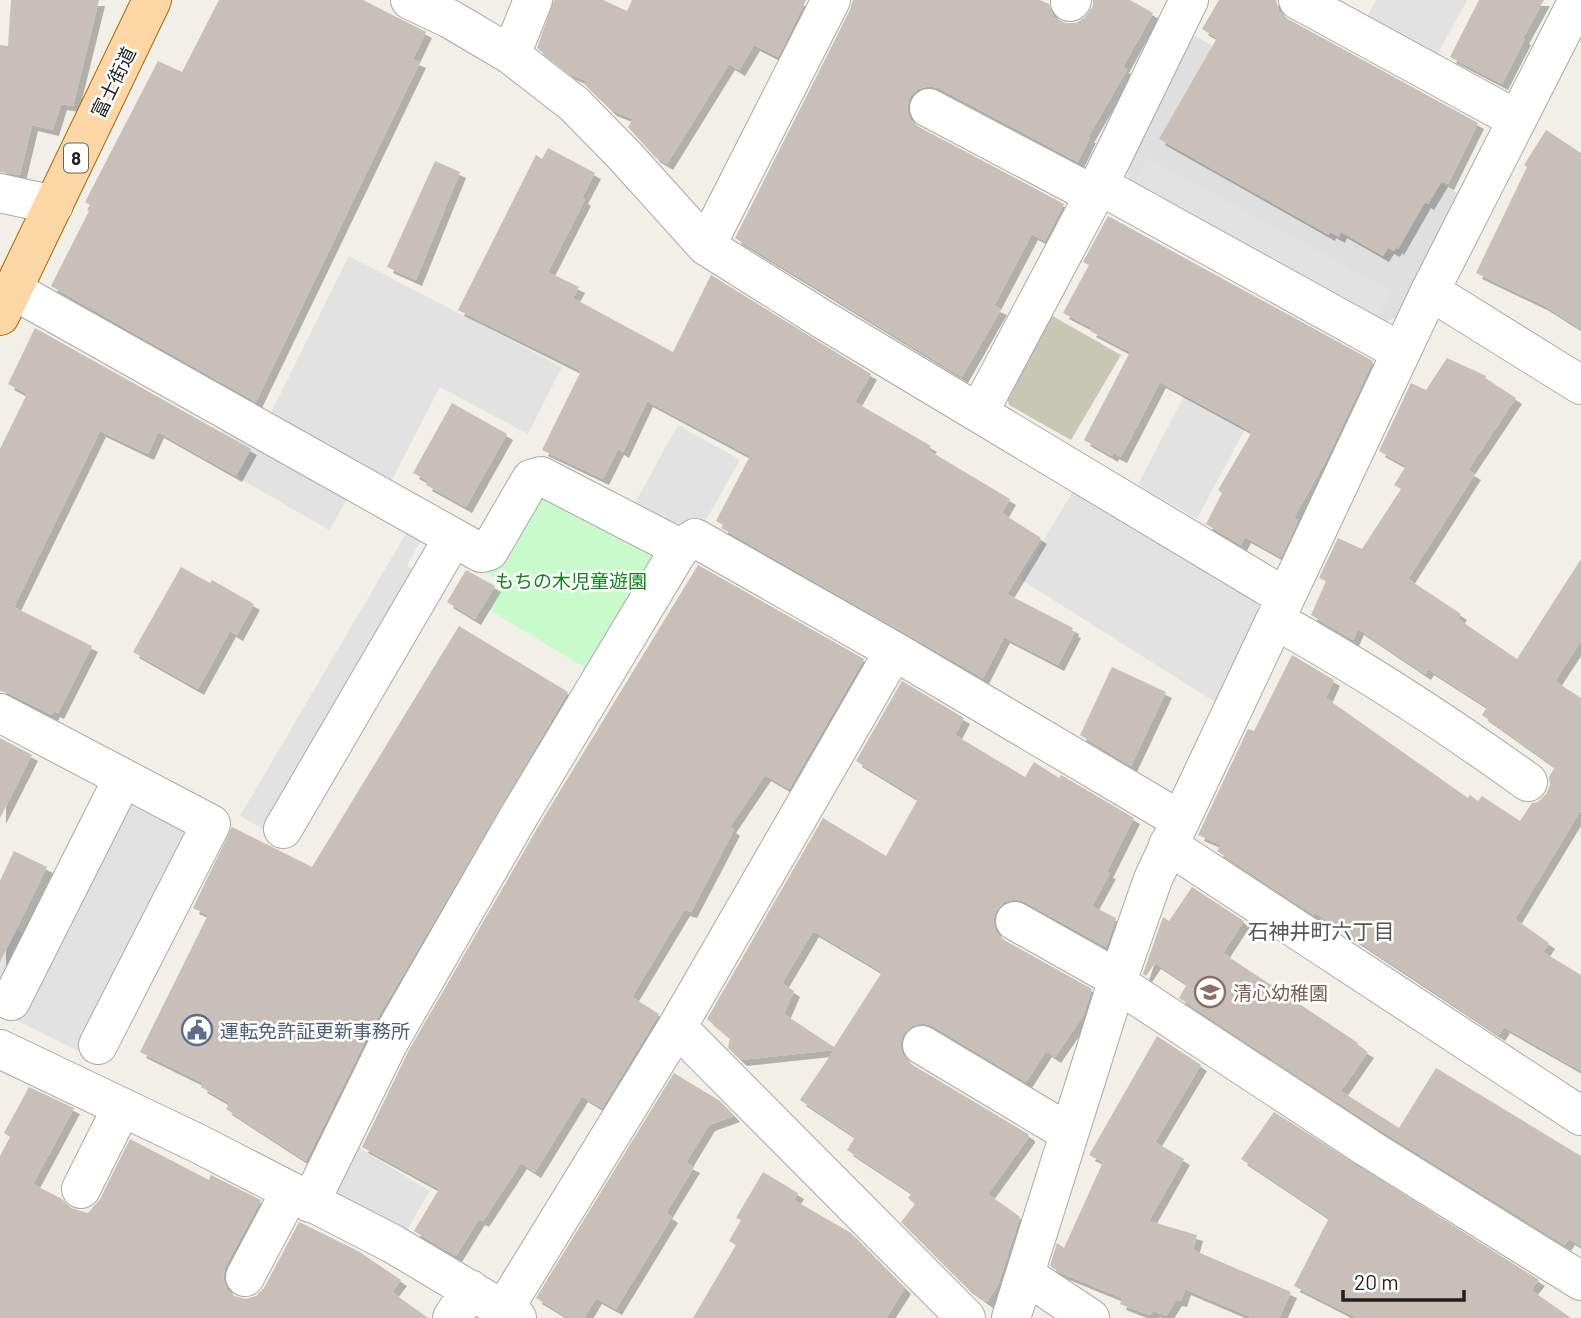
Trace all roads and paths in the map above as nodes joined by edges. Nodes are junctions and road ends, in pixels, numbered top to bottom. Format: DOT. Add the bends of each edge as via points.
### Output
graph roads {
  1 [pos="152,0"];
  2 [pos="410,0"];
  3 [pos="533,0"];
  4 [pos="831,0"];
  5 [pos="1189,0"];
  6 [pos="1298,0"];
  7 [pos="1578,0"];
  8 [pos="511,55"];
  9 [pos="929,108"];
  10 [pos="1516,119"];
  11 [pos="1096,190"];
  12 [pos="0,192"];
  13 [pos="54,205"];
  14 [pos="706,246"];
  15 [pos="1430,291"];
  16 [pos="6,303"];
  17 [pos="1401,352"];
  18 [pos="1581,385"];
  19 [pos="979,412"];
  20 [pos="453,538"];
  21 [pos="680,548"];
  22 [pos="1280,609"];
  23 [pos="894,651"];
  24 [pos="0,713"];
  25 [pos="123,778"];
  26 [pos="1528,782"];
  27 [pos="284,829"];
  28 [pos="1174,833"];
  29 [pos="1015,921"];
  30 [pos="1117,981"];
  31 [pos="12,1001"];
  32 [pos="677,1027"];
  33 [pos="98,1045"];
  34 [pos="922,1045"];
  35 [pos="0,1049"];
  36 [pos="122,1107"];
  37 [pos="1581,1116"];
  38 [pos="1069,1133"];
  39 [pos="81,1189"];
  40 [pos="300,1198"];
  41 [pos="1025,1275"];
  42 [pos="245,1277"];
  43 [pos="1581,1281"];
  44 [pos="461,1303"];
  45 [pos="510,1313"];
  46 [pos="966,1318"];
  47 [pos="1011,1318"];
  48 [pos="1090,1318"];
  1 -- 13 [label="main road, 富士街道 / 8"];
  2 -- 8 [label="street"];
  3 -- 8 [label="street"];
  4 -- 14 [label="street"];
  5 -- 11 [label="street"];
  6 -- 10 [label="street"];
  7 -- 10 [label="street"];
  8 -- 14 [label="street" via="573,104"];
  9 -- 11 [label="street"];
  10 -- 15 [label="street"];
  11 -- 17 [label="street"];
  11 -- 19 [label="street"];
  12 -- 13 [label="street"];
  13 -- 16 [label="main road, 富士街道 / 8"];
  14 -- 19 [label="street"];
  15 -- 17 [label="street"];
  15 -- 18 [label="street"];
  16 -- 20 [label="street"];
  17 -- 22 [label="street"];
  19 -- 22 [label="street"];
  20 -- 21 [label="street" via="481,553 489,551 531,478 541,476"];
  20 -- 27 [label="street"];
  21 -- 23 [label="street" via="695,538"];
  21 -- 40 [label="street" via="519,816"];
  22 -- 26 [label="street" via="1340,657"];
  22 -- 28 [label="street"];
  23 -- 28 [label="street"];
  23 -- 32 [label="street"];
  24 -- 25 [label="street"];
  25 -- 31 [label="street"];
  25 -- 33 [label="street" via="211,824"];
  28 -- 30 [label="street"];
  28 -- 37 [label="street"];
  29 -- 30 [label="street"];
  30 -- 38 [label="street"];
  30 -- 43 [label="street"];
  32 -- 45 [label="street"];
  32 -- 46 [label="street"];
  34 -- 38 [label="street"];
  35 -- 36 [label="street"];
  36 -- 39 [label="street"];
  36 -- 40 [label="street"];
  38 -- 41 [label="street"];
  40 -- 42 [label="street"];
  40 -- 44 [label="street" via="393,1244"];
  41 -- 47 [label="street"];
  41 -- 48 [label="street"];
  44 -- 45 [label="street"];
}
